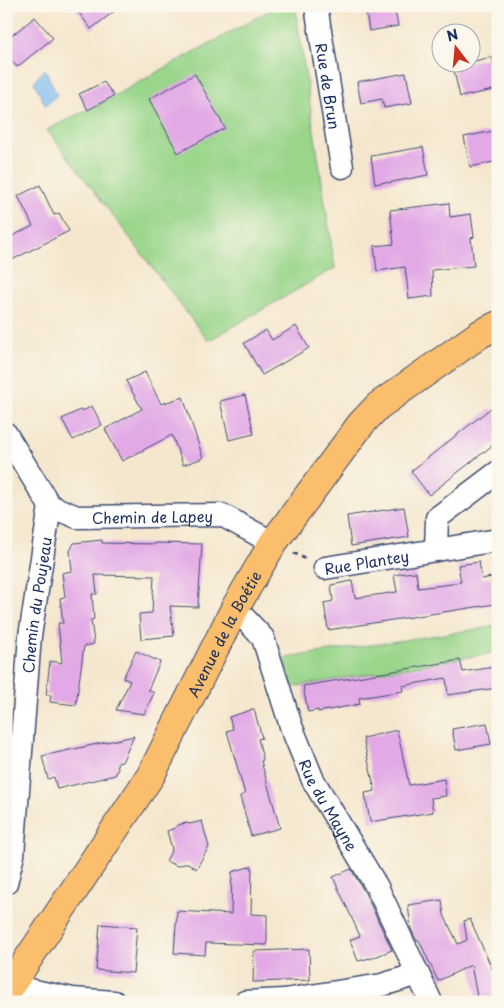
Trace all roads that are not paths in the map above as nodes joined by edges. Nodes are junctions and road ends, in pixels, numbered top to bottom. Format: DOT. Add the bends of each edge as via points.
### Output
graph roads {
  1 [pos="316,6"];
  2 [pos="342,167"];
  3 [pos="498,325"];
  4 [pos="6,434"];
  5 [pos="498,472"];
  6 [pos="50,506"];
  7 [pos="498,540"];
  8 [pos="273,543"];
  9 [pos="436,550"];
  10 [pos="325,568"];
  11 [pos="235,608"];
  12 [pos="6,883"];
  13 [pos="418,974"];
  14 [pos="8,987"];
  15 [pos="114,1002"];
  16 [pos="245,1002"];
  17 [pos="431,1002"];
  1 -- 2 [label="street, Rue de Brun"];
  3 -- 8 [label="main road, Avenue de la Boétie" via="480,334 378,406 361,424"];
  4 -- 6 [label="street"];
  5 -- 9 [label="street" via="438,518"];
  6 -- 8 [label="street, Chemin de Lapey" via="77,517 222,515"];
  6 -- 12 [label="street, Chemin du Poujeau" via="30,636 13,855"];
  7 -- 9 [label="street, Rue Plantey"];
  8 -- 11 [label="main road, Avenue de la Boétie"];
  9 -- 10 [label="street, Rue Plantey"];
  11 -- 13 [label="street, Rue du Mayne" via="263,638 313,780 377,887"];
  11 -- 14 [label="main road, Avenue de la Boétie" via="151,775"];
  13 -- 16 [label="street" via="382,986 284,1000"];
  13 -- 17 [label="street, Rue du Mayne"];
  14 -- 15 [label="street"];
}
